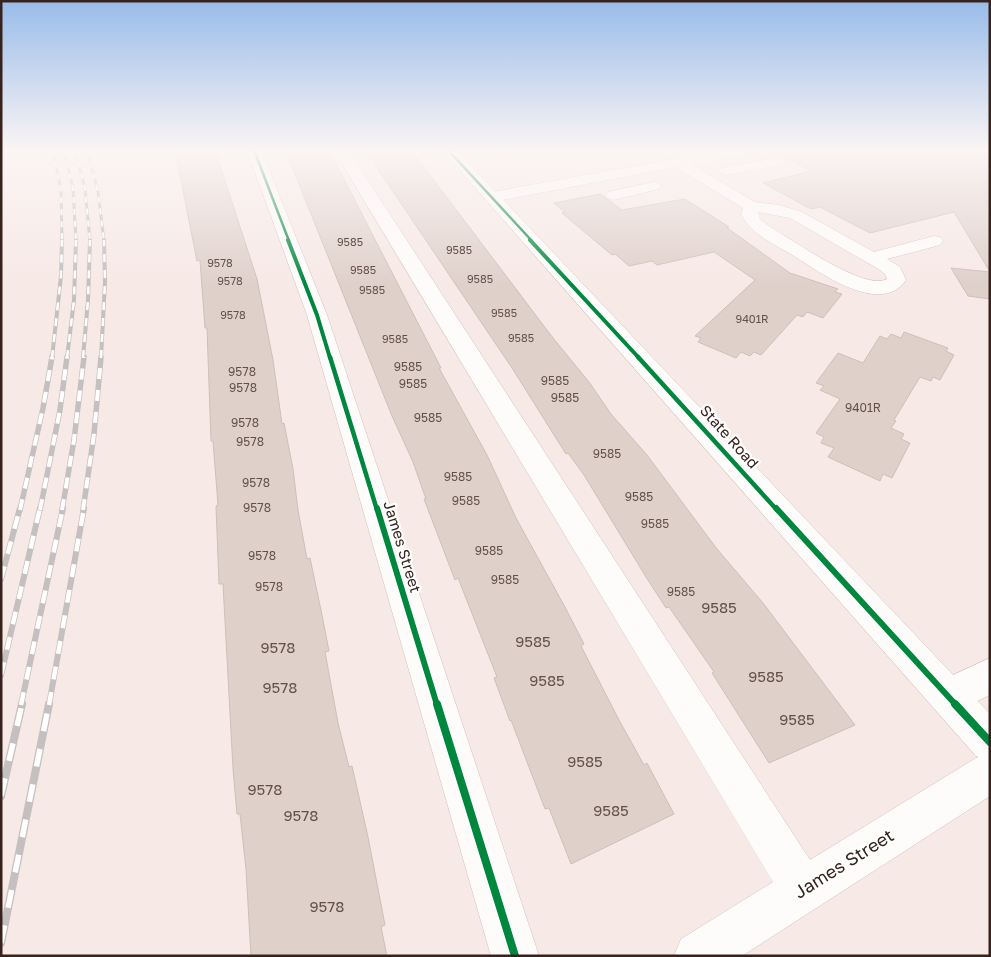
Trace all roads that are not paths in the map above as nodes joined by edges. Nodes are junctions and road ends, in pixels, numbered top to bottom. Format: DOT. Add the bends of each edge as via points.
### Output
graph roads {
  1 [pos="271,195"];
  2 [pos="369,195"];
  3 [pos="489,195"];
  4 [pos="510,195"];
  5 [pos="732,195"];
  6 [pos="492,198"];
  7 [pos="751,206"];
  8 [pos="934,241"];
  9 [pos="872,258"];
  10 [pos="990,676"];
  11 [pos="949,696"];
  12 [pos="990,742"];
  13 [pos="990,772"];
  14 [pos="803,890"];
  15 [pos="515,956"];
  16 [pos="698,956"];
  1 -- 15 [label="street, James Street" via="317,316"];
  2 -- 14 [label="street"];
  3 -- 6 [label="street, State Road"];
  4 -- 6 [label="street"];
  5 -- 7 [label="street"];
  6 -- 11 [label="street, State Road"];
  7 -- 9 [label="street" via="796,215"];
  7 -- 9 [label="street" via="749,214 763,230 846,280 867,287 894,284 897,280 893,270"];
  8 -- 9 [label="street"];
  10 -- 11 [label="street"];
  11 -- 12 [label="street, State Road"];
  13 -- 14 [label="street, James Street"];
  14 -- 16 [label="street, James Street"];
}
